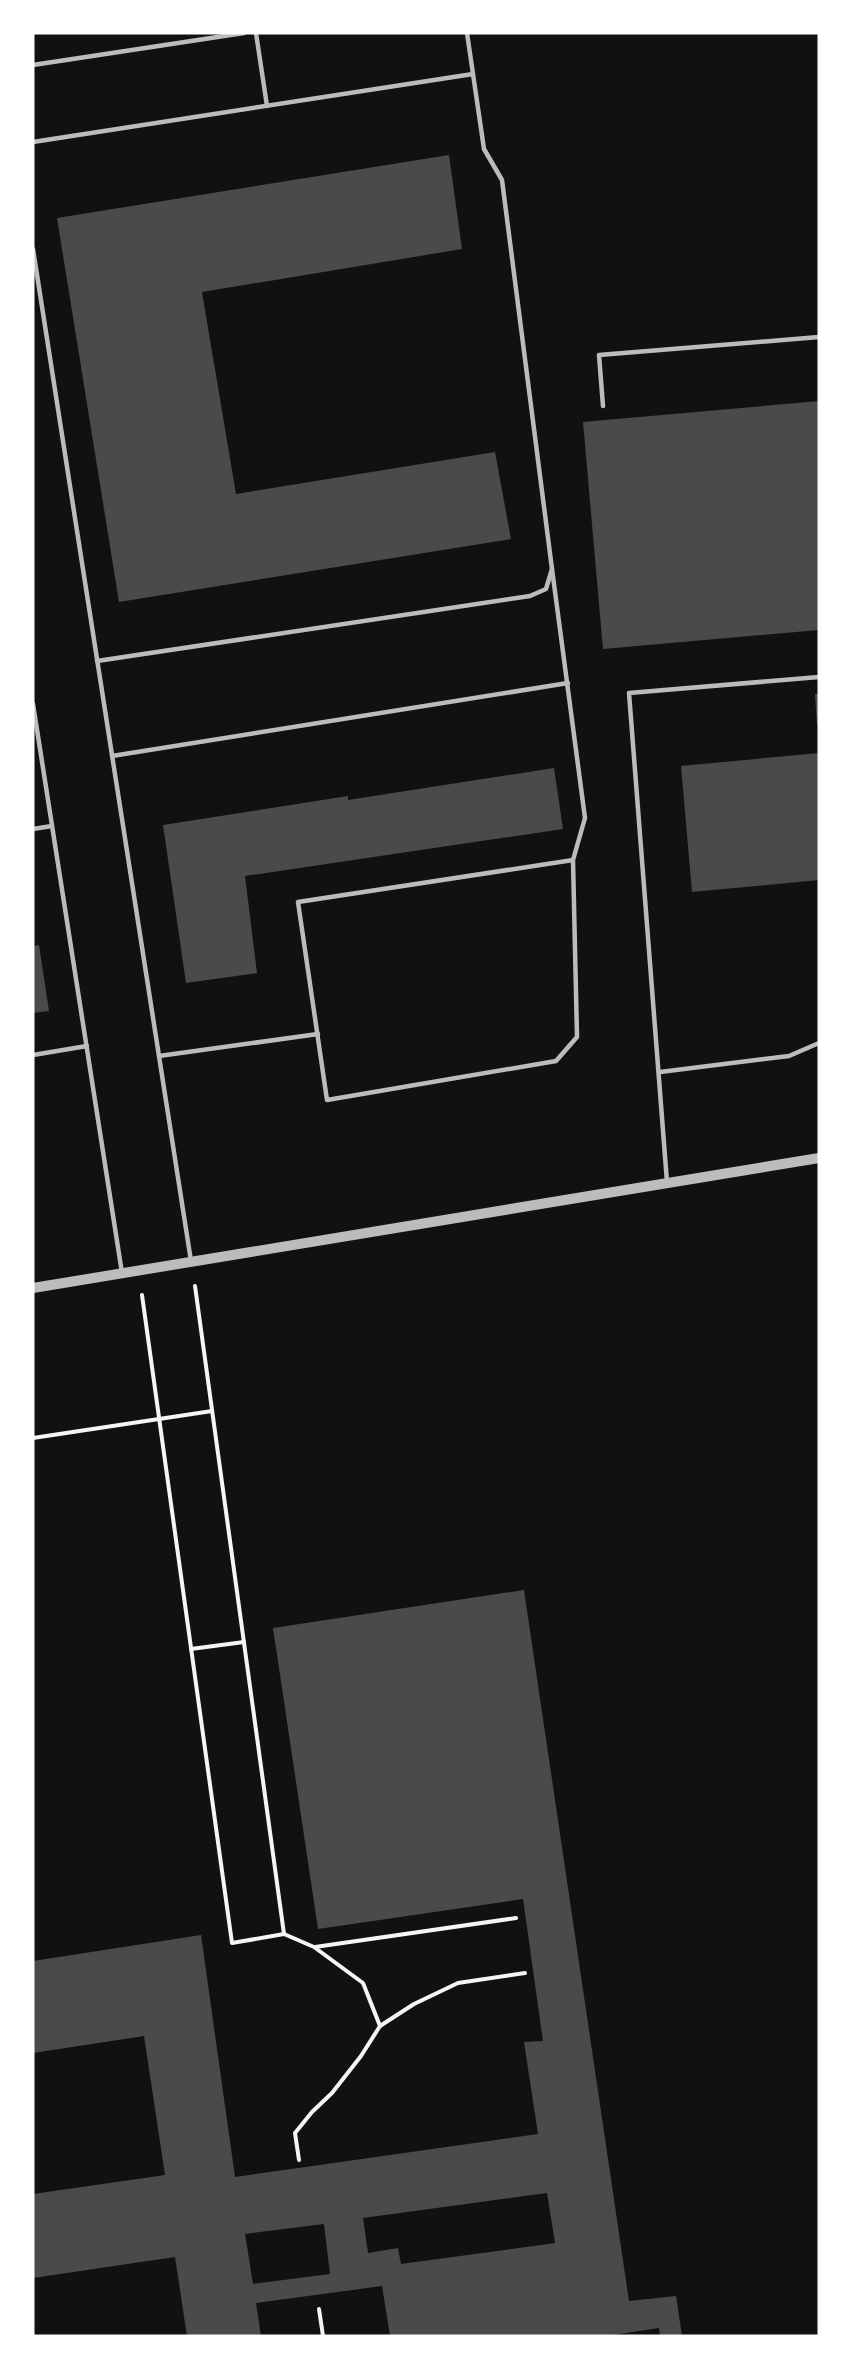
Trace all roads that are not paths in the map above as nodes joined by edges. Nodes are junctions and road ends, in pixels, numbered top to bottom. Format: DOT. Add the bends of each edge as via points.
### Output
graph roads {
  1 [pos="244,33"];
  2 [pos="256,33"];
  3 [pos="467,33"];
  4 [pos="33,65"];
  5 [pos="473,74"];
  6 [pos="267,106"];
  7 [pos="33,142"];
  8 [pos="33,249"];
  9 [pos="819,337"];
  10 [pos="603,406"];
  11 [pos="552,569"];
  12 [pos="97,661"];
  13 [pos="819,677"];
  14 [pos="568,682"];
  15 [pos="33,704"];
  16 [pos="112,756"];
  17 [pos="52,826"];
  18 [pos="33,829"];
  19 [pos="573,860"];
  20 [pos="318,1034"];
  21 [pos="819,1043"];
  22 [pos="87,1046"];
  23 [pos="33,1055"];
  24 [pos="159,1056"];
  25 [pos="660,1072"];
  26 [pos="819,1158"];
  27 [pos="667,1182"];
  28 [pos="191,1261"];
  29 [pos="122,1273"];
  30 [pos="33,1288"];
  1 -- 4 [label="lane"];
  2 -- 6 [label="lane"];
  3 -- 5 [label="lane"];
  5 -- 6 [label="lane"];
  5 -- 11 [label="lane" via="484,149 502,180"];
  6 -- 7 [label="lane"];
  8 -- 12 [label="lane"];
  9 -- 10 [label="lane" via="599,355"];
  11 -- 12 [label="lane" via="546,589 530,596"];
  11 -- 14 [label="lane"];
  12 -- 16 [label="lane"];
  13 -- 25 [label="lane" via="629,693"];
  14 -- 16 [label="lane"];
  14 -- 19 [label="lane" via="585,818"];
  15 -- 17 [label="lane"];
  16 -- 24 [label="lane"];
  17 -- 18 [label="lane"];
  17 -- 22 [label="lane"];
  19 -- 20 [label="lane" via="298,902"];
  19 -- 20 [label="lane" via="577,1037 556,1061 327,1100"];
  20 -- 24 [label="lane"];
  21 -- 25 [label="lane" via="789,1056"];
  22 -- 23 [label="lane"];
  22 -- 29 [label="lane"];
  24 -- 28 [label="lane"];
  25 -- 27 [label="lane"];
  26 -- 27 [label="street"];
  27 -- 28 [label="street"];
  28 -- 29 [label="street"];
  29 -- 30 [label="street"];
}
